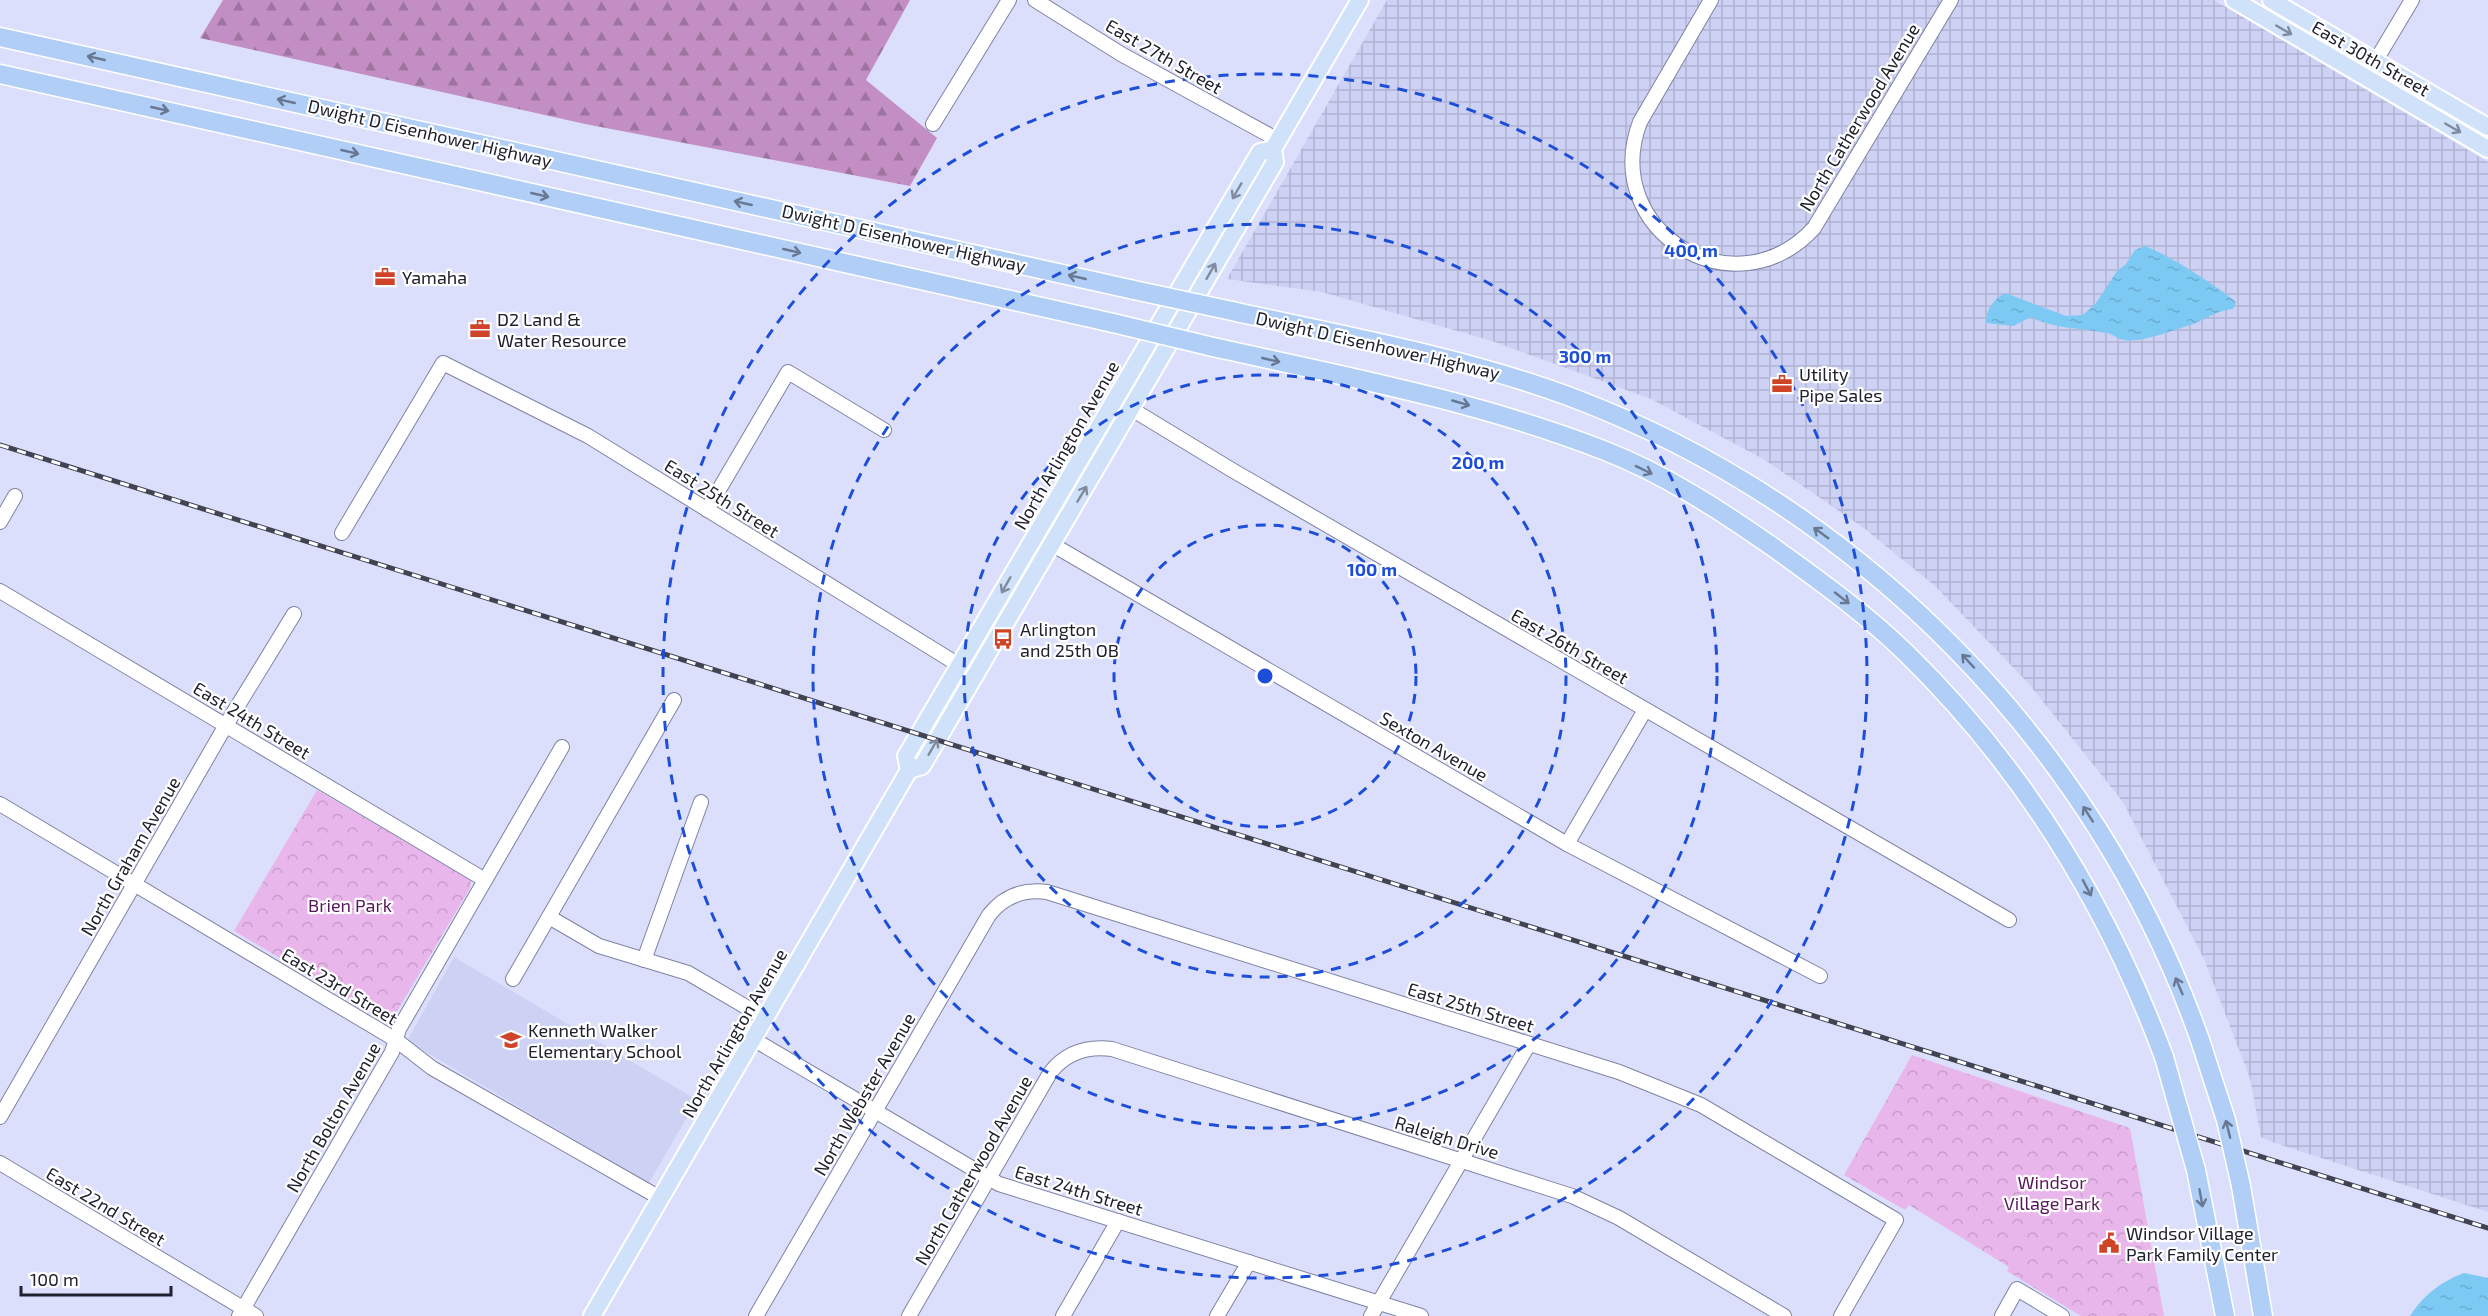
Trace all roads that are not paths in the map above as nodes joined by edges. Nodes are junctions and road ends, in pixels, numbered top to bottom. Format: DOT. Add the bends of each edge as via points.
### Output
graph roads {
  1 [pos="1010,0"];
  2 [pos="1035,0"];
  3 [pos="1360,0"];
  4 [pos="1711,0"];
  5 [pos="1951,0"];
  6 [pos="2234,0"];
  7 [pos="2271,0"];
  8 [pos="2412,0"];
  9 [pos="0,37"];
  10 [pos="2375,62"];
  11 [pos="0,74"];
  12 [pos="2366,77"];
  13 [pos="933,124"];
  14 [pos="2488,127"];
  15 [pos="1275,145"];
  16 [pos="2488,149"];
  17 [pos="1116,399"];
  18 [pos="1131,409"];
  19 [pos="884,430"];
  20 [pos="15,495"];
  21 [pos="707,510"];
  22 [pos="0,522"];
  23 [pos="342,533"];
  24 [pos="1036,535"];
  25 [pos="1052,544"];
  26 [pos="0,591"];
  27 [pos="294,614"];
  28 [pos="959,666"];
  29 [pos="975,675"];
  30 [pos="674,700"];
  31 [pos="1645,710"];
  32 [pos="226,725"];
  33 [pos="562,747"];
  34 [pos="909,770"];
  35 [pos="701,802"];
  36 [pos="0,804"];
  37 [pos="1567,844"];
  38 [pos="485,880"];
  39 [pos="134,884"];
  40 [pos="1011,897"];
  41 [pos="549,916"];
  42 [pos="2009,920"];
  43 [pos="644,960"];
  44 [pos="1820,976"];
  45 [pos="513,979"];
  46 [pos="765,1018"];
  47 [pos="753,1039"];
  48 [pos="396,1040"];
  49 [pos="1529,1044"];
  50 [pos="1078,1051"];
  51 [pos="874,1111"];
  52 [pos="0,1117"];
  53 [pos="1461,1160"];
  54 [pos="0,1163"];
  55 [pos="990,1178"];
  56 [pos="660,1198"];
  57 [pos="1118,1221"];
  58 [pos="2205,1225"];
  59 [pos="1249,1262"];
  60 [pos="1379,1303"];
  61 [pos="241,1312"];
  62 [pos="256,1316"];
  63 [pos="592,1316"];
  64 [pos="756,1316"];
  65 [pos="909,1316"];
  66 [pos="1063,1316"];
  67 [pos="1217,1316"];
  68 [pos="1371,1316"];
  69 [pos="1420,1316"];
  70 [pos="1784,1316"];
  71 [pos="1841,1316"];
  72 [pos="2002,1316"];
  73 [pos="2062,1316"];
  74 [pos="2213,1316"];
  75 [pos="2225,1316"];
  76 [pos="2264,1316"];
  1 -- 13 [label="street"];
  2 -- 15 [label="street, East 27th Street"];
  3 -- 15 [label="main road, North Arlington Avenue"];
  4 -- 5 [label="street, North Catherwood Avenue" via="1642,115 1635,135 1633,175 1649,219 1676,246 1714,262 1742,264 1779,254 1807,234 1822,217"];
  6 -- 12 [label="main road, East 30th Street, one-way"];
  7 -- 10 [label="main road, East 30th Street"];
  8 -- 10 [label="street"];
  76 -- 9 [label="highway, Dwight D Eisenhower Highway, one-way, bridge" via="2226,1120 2200,1040 2167,955 2096,825 2045,752 1953,645 1828,538 1774,500 1701,457 1565,395 1466,364"];
  10 -- 12 [label="street"];
  10 -- 14 [label="main road, East 30th Street"];
  11 -- 58 [label="highway, Dwight D Eisenhower Highway, one-way, bridge" via="1447,399 1606,451 1673,484 1736,521 1845,601 1904,651 2000,757 2034,803 2072,862 2136,986 2164,1057 2196,1170"];
  12 -- 16 [label="main road, East 30th Street, one-way"];
  15 -- 17 [label="main road, North Arlington Avenue, one-way" via="1260,152"];
  18 -- 15 [label="main road, North Arlington Avenue, one-way" via="1275,162"];
  17 -- 18 [label="street, East 26th Street"];
  17 -- 24 [label="main road, North Arlington Avenue"];
  25 -- 18 [label="main road, North Arlington Avenue, one-way"];
  18 -- 31 [label="street, East 26th Street"];
  19 -- 21 [label="street" via="788,372"];
  20 -- 22 [label="street"];
  21 -- 23 [label="street, East 25th Street" via="588,436 443,363"];
  21 -- 28 [label="street, East 25th Street"];
  24 -- 25 [label="street, Sexton Avenue"];
  24 -- 28 [label="main road, North Arlington Avenue, one-way"];
  25 -- 29 [label="main road, North Arlington Avenue"];
  25 -- 37 [label="street, Sexton Avenue"];
  26 -- 32 [label="street, East 24th Street"];
  27 -- 32 [label="street, North Graham Avenue"];
  28 -- 29 [label="street, East 25th Street"];
  28 -- 34 [label="main road, North Arlington Avenue" via="906,756"];
  34 -- 29 [label="main road, North Arlington Avenue, one-way" via="922,766"];
  30 -- 41 [label="street"];
  31 -- 37 [label="street"];
  31 -- 42 [label="street, East 26th Street"];
  32 -- 38 [label="street, East 24th Street"];
  32 -- 39 [label="street, North Graham Avenue"];
  33 -- 38 [label="street, North Bolton Avenue"];
  34 -- 46 [label="main road, North Arlington Avenue"];
  35 -- 43 [label="street"];
  36 -- 39 [label="street, East 23rd Street"];
  37 -- 44 [label="street, Sexton Avenue"];
  38 -- 48 [label="street, North Bolton Avenue"];
  39 -- 48 [label="street, East 23rd Street"];
  39 -- 52 [label="street, North Graham Avenue"];
  40 -- 49 [label="street, East 25th Street" via="1031,891 1047,892"];
  40 -- 51 [label="street, North Webster Avenue" via="985,920"];
  41 -- 43 [label="street" via="599,946"];
  41 -- 45 [label="street"];
  43 -- 46 [label="street" via="700,979"];
  46 -- 47 [label="main road, North Arlington Avenue"];
  47 -- 51 [label="street, East 24th Street"];
  47 -- 56 [label="main road, North Arlington Avenue"];
  48 -- 56 [label="street, East 23rd Street" via="432,1068"];
  48 -- 61 [label="street, North Bolton Avenue"];
  49 -- 53 [label="street"];
  49 -- 71 [label="street, East 25th Street" via="1639,1078 1692,1101 1896,1220"];
  50 -- 53 [label="street, Raleigh Drive" via="1112,1049"];
  50 -- 55 [label="street, North Catherwood Avenue" via="1050,1073"];
  51 -- 55 [label="street, East 24th Street"];
  51 -- 64 [label="street, North Webster Avenue"];
  53 -- 60 [label="street"];
  53 -- 70 [label="street, Raleigh Drive" via="1598,1207"];
  54 -- 61 [label="street, East 22nd Street"];
  55 -- 57 [label="street, East 24th Street"];
  55 -- 65 [label="street, North Catherwood Avenue"];
  56 -- 63 [label="main road, North Arlington Avenue"];
  57 -- 59 [label="street, East 24th Street"];
  57 -- 66 [label="street"];
  58 -- 74 [label="highway"];
  58 -- 75 [label="highway, Dwight D Eisenhower Highway"];
  59 -- 60 [label="street, East 24th Street"];
  59 -- 67 [label="street"];
  60 -- 68 [label="street"];
  60 -- 69 [label="street, East 24th Street"];
  61 -- 62 [label="street, East 22nd Street"];
  72 -- 73 [label="street" via="2017,1289"];
}
